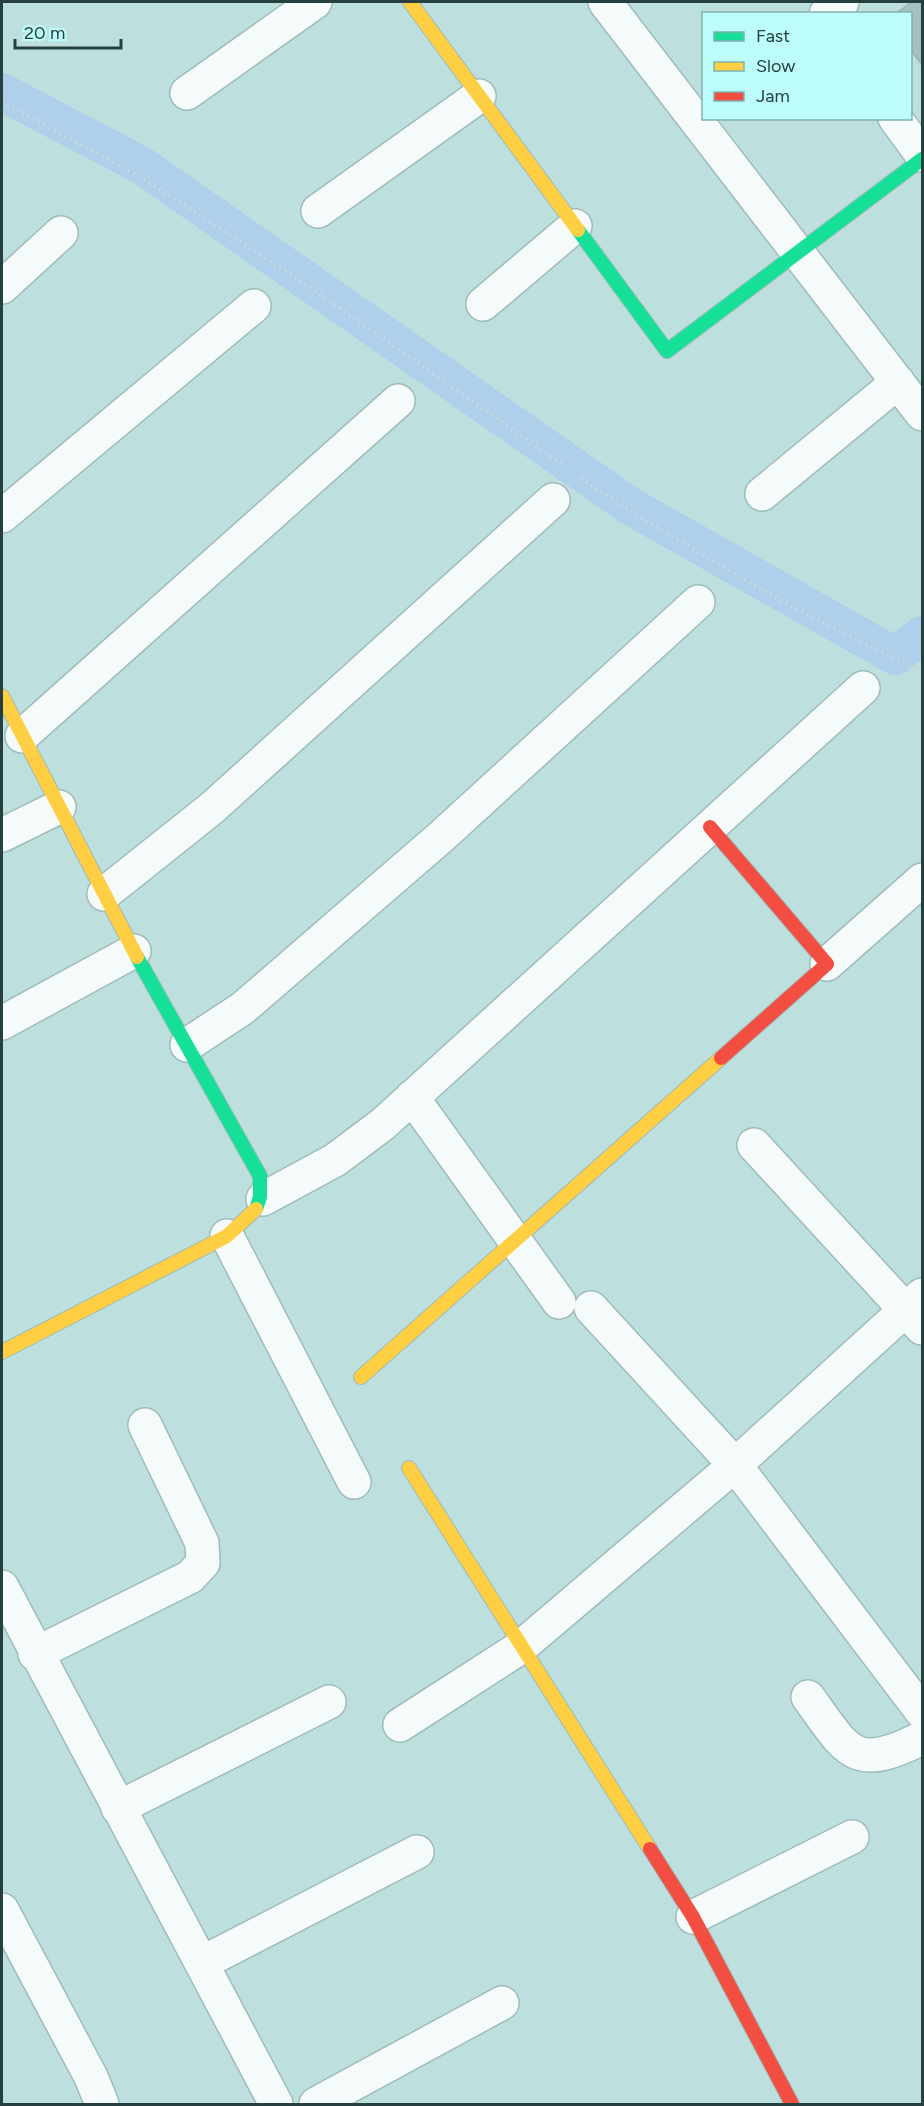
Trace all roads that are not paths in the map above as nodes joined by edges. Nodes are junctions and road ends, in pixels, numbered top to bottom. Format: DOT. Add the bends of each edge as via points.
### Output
graph roads {
  1 [pos="315,2"];
  2 [pos="410,2"];
  3 [pos="605,2"];
  4 [pos="842,2"];
  5 [pos="829,12"];
  6 [pos="187,93"];
  7 [pos="479,96"];
  8 [pos="896,120"];
  9 [pos="922,157"];
  10 [pos="318,210"];
  11 [pos="575,226"];
  12 [pos="61,234"];
  13 [pos="798,253"];
  14 [pos="2,287"];
  15 [pos="483,304"];
  16 [pos="254,306"];
  17 [pos="898,382"];
  18 [pos="398,401"];
  19 [pos="922,414"];
  20 [pos="762,494"];
  21 [pos="553,500"];
  22 [pos="2,516"];
  23 [pos="698,602"];
  24 [pos="863,688"];
  25 [pos="2,696"];
  26 [pos="22,736"];
  27 [pos="59,807"];
  28 [pos="710,827"];
  29 [pos="2,835"];
  30 [pos="922,880"];
  31 [pos="104,894"];
  32 [pos="134,951"];
  33 [pos="826,964"];
  34 [pos="2,1023"];
  35 [pos="187,1046"];
  36 [pos="412,1097"];
  37 [pos="754,1145"];
  38 [pos="263,1199"];
  39 [pos="227,1236"];
  40 [pos="514,1240"];
  41 [pos="559,1302"];
  42 [pos="591,1308"];
  43 [pos="917,1311"];
  44 [pos="2,1352"];
  45 [pos="361,1377"];
  46 [pos="145,1425"];
  47 [pos="735,1465"];
  48 [pos="409,1468"];
  49 [pos="354,1482"];
  50 [pos="2,1587"];
  51 [pos="521,1647"];
  52 [pos="35,1653"];
  53 [pos="808,1696"];
  54 [pos="328,1702"];
  55 [pos="922,1712"];
  56 [pos="400,1725"];
  57 [pos="922,1738"];
  58 [pos="118,1808"];
  59 [pos="852,1837"];
  60 [pos="417,1852"];
  61 [pos="2,1910"];
  62 [pos="693,1917"];
  63 [pos="11,1951"];
  64 [pos="202,1964"];
  65 [pos="502,2003"];
  66 [pos="102,2104"];
  67 [pos="276,2104"];
  68 [pos="316,2104"];
  69 [pos="792,2104"];
  1 -- 6 [label="street"];
  2 -- 7 [label="street"];
  3 -- 13 [label="street"];
  4 -- 5 [label="street"];
  7 -- 10 [label="street"];
  7 -- 11 [label="street"];
  8 -- 9 [label="street"];
  9 -- 13 [label="street"];
  11 -- 13 [label="street" via="667,351"];
  11 -- 15 [label="street"];
  12 -- 14 [label="street"];
  13 -- 17 [label="street"];
  16 -- 22 [label="street"];
  17 -- 19 [label="street"];
  17 -- 20 [label="street"];
  18 -- 26 [label="street"];
  21 -- 31 [label="street" via="212,808"];
  23 -- 35 [label="street" via="442,836 243,1008"];
  24 -- 28 [label="street"];
  25 -- 26 [label="street"];
  26 -- 27 [label="street"];
  27 -- 29 [label="street"];
  27 -- 31 [label="street"];
  28 -- 33 [label="street"];
  28 -- 36 [label="street"];
  30 -- 33 [label="street"];
  31 -- 32 [label="street"];
  32 -- 34 [label="street"];
  32 -- 35 [label="street"];
  33 -- 40 [label="street"];
  35 -- 38 [label="street" via="260,1176"];
  36 -- 38 [label="street" via="335,1160"];
  36 -- 40 [label="street"];
  37 -- 43 [label="street"];
  38 -- 39 [label="street" via="251,1218"];
  39 -- 44 [label="street"];
  39 -- 49 [label="street"];
  40 -- 41 [label="street"];
  40 -- 45 [label="street"];
  42 -- 47 [label="street"];
  43 -- 47 [label="street"];
  46 -- 52 [label="street" via="202,1543 204,1563 190,1578"];
  47 -- 51 [label="street"];
  47 -- 55 [label="street"];
  48 -- 51 [label="street"];
  50 -- 52 [label="street"];
  51 -- 56 [label="street"];
  51 -- 62 [label="street"];
  52 -- 58 [label="street"];
  53 -- 57 [label="street" via="844,1747 862,1757 901,1749"];
  54 -- 58 [label="street"];
  58 -- 64 [label="street"];
  59 -- 62 [label="street"];
  60 -- 64 [label="street"];
  61 -- 63 [label="street"];
  62 -- 69 [label="street"];
  63 -- 66 [label="street" via="90,2077"];
  64 -- 67 [label="street"];
  65 -- 68 [label="street"];
}
